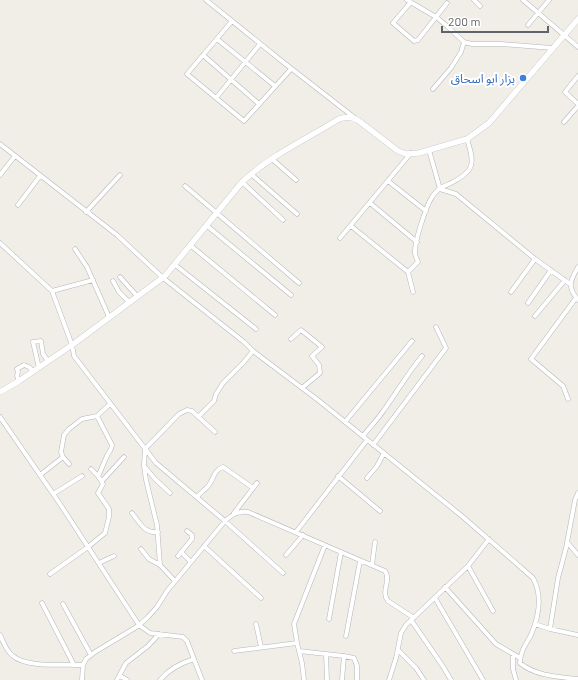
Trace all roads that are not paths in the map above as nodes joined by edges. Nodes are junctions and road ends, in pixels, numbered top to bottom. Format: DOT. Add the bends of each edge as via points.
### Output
graph roads {
  1 [pos="206,0"];
  2 [pos="474,0"];
  3 [pos="523,0"];
  4 [pos="549,0"];
  5 [pos="408,2"];
  6 [pos="447,3"];
  7 [pos="480,6"];
  8 [pos="538,13"];
  9 [pos="436,17"];
  10 [pos="578,18"];
  11 [pos="232,21"];
  12 [pos="528,25"];
  13 [pos="564,34"];
  14 [pos="217,38"];
  15 [pos="464,42"];
  16 [pos="260,44"];
  17 [pos="578,47"];
  18 [pos="552,48"];
  19 [pos="203,55"];
  20 [pos="246,62"];
  21 [pos="291,69"];
  22 [pos="578,76"];
  23 [pos="231,80"];
  24 [pos="275,86"];
  25 [pos="432,89"];
  26 [pos="216,98"];
  27 [pos="259,104"];
  28 [pos="578,105"];
  29 [pos="356,119"];
  30 [pos="564,122"];
  31 [pos="467,139"];
  32 [pos="0,144"];
  33 [pos="429,150"];
  34 [pos="411,153"];
  35 [pos="15,156"];
  36 [pos="272,159"];
  37 [pos="251,174"];
  38 [pos="0,175"];
  39 [pos="120,175"];
  40 [pos="40,176"];
  41 [pos="296,180"];
  42 [pos="388,181"];
  43 [pos="242,182"];
  44 [pos="185,186"];
  45 [pos="440,188"];
  46 [pos="370,203"];
  47 [pos="18,206"];
  48 [pos="426,211"];
  49 [pos="86,212"];
  50 [pos="217,212"];
  51 [pos="298,214"];
  52 [pos="283,220"];
  53 [pos="206,225"];
  54 [pos="351,226"];
  55 [pos="340,238"];
  56 [pos="417,242"];
  57 [pos="0,243"];
  58 [pos="190,245"];
  59 [pos="75,249"];
  60 [pos="535,259"];
  61 [pos="174,264"];
  62 [pos="578,267"];
  63 [pos="551,270"];
  64 [pos="408,272"];
  65 [pos="120,276"];
  66 [pos="162,277"];
  67 [pos="93,280"];
  68 [pos="565,280"];
  69 [pos="113,281"];
  70 [pos="299,283"];
  71 [pos="570,284"];
  72 [pos="52,291"];
  73 [pos="413,292"];
  74 [pos="511,292"];
  75 [pos="291,295"];
  76 [pos="137,296"];
  77 [pos="577,299"];
  78 [pos="129,302"];
  79 [pos="528,303"];
  80 [pos="276,315"];
  81 [pos="535,316"];
  82 [pos="109,317"];
  83 [pos="436,327"];
  84 [pos="256,329"];
  85 [pos="292,339"];
  86 [pos="412,341"];
  87 [pos="72,345"];
  88 [pos="253,351"];
  89 [pos="422,356"];
  90 [pos="48,361"];
  91 [pos="39,368"];
  92 [pos="33,372"];
  93 [pos="19,381"];
  94 [pos="302,388"];
  95 [pos="0,392"];
  96 [pos="568,399"];
  97 [pos="110,404"];
  98 [pos="97,416"];
  99 [pos="0,417"];
  100 [pos="198,417"];
  101 [pos="345,422"];
  102 [pos="215,432"];
  103 [pos="363,436"];
  104 [pos="367,440"];
  105 [pos="373,445"];
  106 [pos="145,449"];
  107 [pos="384,453"];
  108 [pos="63,457"];
  109 [pos="124,457"];
  110 [pos="69,464"];
  111 [pos="144,466"];
  112 [pos="91,469"];
  113 [pos="40,475"];
  114 [pos="82,476"];
  115 [pos="98,476"];
  116 [pos="338,476"];
  117 [pos="366,478"];
  118 [pos="102,481"];
  119 [pos="257,483"];
  120 [pos="253,488"];
  121 [pos="170,493"];
  122 [pos="578,493"];
  123 [pos="53,494"];
  124 [pos="197,497"];
  125 [pos="380,511"];
  126 [pos="132,513"];
  127 [pos="234,514"];
  128 [pos="225,521"];
  129 [pos="187,531"];
  130 [pos="158,532"];
  131 [pos="296,532"];
  132 [pos="303,535"];
  133 [pos="489,540"];
  134 [pos="375,542"];
  135 [pos="567,542"];
  136 [pos="325,545"];
  137 [pos="204,546"];
  138 [pos="88,547"];
  139 [pos="141,549"];
  140 [pos="181,552"];
  141 [pos="341,552"];
  142 [pos="578,554"];
  143 [pos="286,555"];
  144 [pos="114,556"];
  145 [pos="178,556"];
  146 [pos="360,561"];
  147 [pos="191,562"];
  148 [pos="99,564"];
  149 [pos="160,565"];
  150 [pos="372,565"];
  151 [pos="468,566"];
  152 [pos="283,573"];
  153 [pos="50,574"];
  154 [pos="175,581"];
  155 [pos="446,587"];
  156 [pos="261,598"];
  157 [pos="435,598"];
  158 [pos="42,602"];
  159 [pos="62,604"];
  160 [pos="493,611"];
  161 [pos="329,619"];
  162 [pos="413,619"];
  163 [pos="256,624"];
  164 [pos="535,624"];
  165 [pos="139,625"];
  166 [pos="550,629"];
  167 [pos="159,634"];
  168 [pos="0,635"];
  169 [pos="578,635"];
  170 [pos="346,636"];
  171 [pos="297,643"];
  172 [pos="261,646"];
  173 [pos="398,650"];
  174 [pos="234,651"];
  175 [pos="299,651"];
  176 [pos="326,654"];
  177 [pos="513,654"];
  178 [pos="91,656"];
  179 [pos="344,656"];
  180 [pos="520,658"];
  181 [pos="194,659"];
  182 [pos="74,665"];
  183 [pos="83,665"];
  184 [pos="119,678"];
  185 [pos="578,679"];
  186 [pos="82,680"];
  187 [pos="127,680"];
  188 [pos="160,680"];
  189 [pos="202,680"];
  190 [pos="304,680"];
  191 [pos="327,680"];
  192 [pos="342,680"];
  193 [pos="357,680"];
  194 [pos="389,680"];
  195 [pos="424,680"];
  196 [pos="451,680"];
  197 [pos="483,680"];
  198 [pos="516,680"];
  1 -- 11 [label="street"];
  2 -- 7 [label="street"];
  3 -- 8 [label="street"];
  4 -- 8 [label="street"];
  5 -- 9 [label="street"];
  5 -- 9 [label="street" via="393,24 414,41 418,40"];
  6 -- 9 [label="street"];
  8 -- 12 [label="street"];
  8 -- 13 [label="street"];
  9 -- 15 [label="street"];
  10 -- 13 [label="street"];
  11 -- 14 [label="street"];
  11 -- 16 [label="street"];
  13 -- 17 [label="street"];
  13 -- 18 [label="street"];
  14 -- 19 [label="street"];
  14 -- 20 [label="street"];
  15 -- 18 [label="street"];
  15 -- 25 [label="street" via="462,52"];
  16 -- 20 [label="street"];
  16 -- 21 [label="street"];
  18 -- 31 [label="street" via="488,123"];
  19 -- 23 [label="street"];
  19 -- 26 [label="street" via="187,74"];
  20 -- 23 [label="street"];
  20 -- 24 [label="street"];
  21 -- 24 [label="street"];
  21 -- 29 [label="street"];
  22 -- 28 [label="street" via="565,92"];
  23 -- 26 [label="street"];
  23 -- 27 [label="street"];
  24 -- 27 [label="street"];
  26 -- 27 [label="street" via="244,121"];
  28 -- 30 [label="street"];
  29 -- 34 [label="street" via="398,150 406,154"];
  29 -- 36 [label="street" via="339,119"];
  31 -- 33 [label="street"];
  31 -- 45 [label="street" via="472,152 471,168 464,177"];
  32 -- 35 [label="street"];
  33 -- 34 [label="street"];
  33 -- 45 [label="street"];
  34 -- 42 [label="street"];
  35 -- 38 [label="street"];
  35 -- 40 [label="street"];
  36 -- 37 [label="street"];
  36 -- 41 [label="street"];
  37 -- 43 [label="street"];
  37 -- 51 [label="street"];
  39 -- 49 [label="street"];
  40 -- 47 [label="street"];
  40 -- 49 [label="street"];
  42 -- 46 [label="street"];
  42 -- 48 [label="street"];
  43 -- 50 [label="street"];
  43 -- 52 [label="street"];
  44 -- 50 [label="street"];
  45 -- 48 [label="street" via="432,197"];
  45 -- 60 [label="street" via="456,194"];
  46 -- 54 [label="street"];
  46 -- 56 [label="street"];
  48 -- 56 [label="street"];
  49 -- 66 [label="street" via="117,235"];
  50 -- 53 [label="street"];
  50 -- 70 [label="street"];
  53 -- 58 [label="street"];
  53 -- 75 [label="street"];
  54 -- 55 [label="street"];
  54 -- 64 [label="street"];
  56 -- 64 [label="street" via="415,253 418,262"];
  57 -- 72 [label="street"];
  58 -- 61 [label="street"];
  58 -- 80 [label="street"];
  59 -- 67 [label="street"];
  60 -- 63 [label="street"];
  60 -- 74 [label="street"];
  61 -- 66 [label="street"];
  61 -- 84 [label="street"];
  62 -- 71 [label="street"];
  63 -- 68 [label="street"];
  63 -- 79 [label="street"];
  64 -- 73 [label="street"];
  65 -- 76 [label="street"];
  66 -- 76 [label="street"];
  66 -- 88 [label="street"];
  67 -- 72 [label="street"];
  67 -- 82 [label="street"];
  68 -- 71 [label="street"];
  68 -- 81 [label="street"];
  69 -- 78 [label="street"];
  71 -- 77 [label="street"];
  72 -- 87 [label="street"];
  76 -- 78 [label="street"];
  77 -- 96 [label="street" via="531,358 563,386"];
  78 -- 82 [label="street"];
  82 -- 87 [label="street"];
  83 -- 105 [label="street" via="446,348"];
  85 -- 94 [label="street" via="301,330 322,347 312,356 320,373"];
  86 -- 101 [label="street"];
  87 -- 90 [label="street"];
  87 -- 97 [label="street" via="74,356"];
  88 -- 94 [label="street"];
  88 -- 100 [label="street" via="223,383 214,401"];
  89 -- 103 [label="street" via="384,411"];
  90 -- 91 [label="street"];
  90 -- 91 [label="street" via="43,354 41,341 33,342"];
  91 -- 92 [label="street"];
  92 -- 93 [label="street"];
  92 -- 93 [label="street" via="29,367 20,366 17,376"];
  93 -- 95 [label="street"];
  94 -- 101 [label="street"];
  97 -- 98 [label="street"];
  97 -- 106 [label="street"];
  98 -- 108 [label="street" via="82,419 69,428 61,447"];
  98 -- 115 [label="street" via="112,445"];
  99 -- 113 [label="street"];
  100 -- 102 [label="street"];
  100 -- 106 [label="street" via="192,411 183,412"];
  101 -- 103 [label="street"];
  103 -- 104 [label="street"];
  104 -- 105 [label="street"];
  104 -- 116 [label="street"];
  105 -- 107 [label="street"];
  106 -- 111 [label="street"];
  106 -- 124 [label="street" via="156,463"];
  107 -- 117 [label="street"];
  107 -- 133 [label="street"];
  108 -- 110 [label="street"];
  108 -- 113 [label="street"];
  109 -- 118 [label="street"];
  111 -- 121 [label="street"];
  111 -- 130 [label="street"];
  112 -- 115 [label="street"];
  113 -- 123 [label="street"];
  114 -- 123 [label="street"];
  115 -- 118 [label="street"];
  116 -- 125 [label="street"];
  116 -- 131 [label="street"];
  118 -- 138 [label="street" via="103,486 98,493 109,509 107,530"];
  119 -- 120 [label="street"];
  120 -- 124 [label="street" via="224,467 217,470 209,485"];
  120 -- 127 [label="street"];
  122 -- 135 [label="street"];
  123 -- 138 [label="street"];
  124 -- 128 [label="street"];
  126 -- 130 [label="street" via="146,530"];
  127 -- 128 [label="street"];
  127 -- 131 [label="street" via="248,512"];
  128 -- 137 [label="street"];
  128 -- 152 [label="street"];
  129 -- 140 [label="street" via="192,538"];
  130 -- 149 [label="street"];
  131 -- 132 [label="street"];
  132 -- 136 [label="street"];
  132 -- 143 [label="street"];
  133 -- 151 [label="street"];
  133 -- 164 [label="street" via="533,578 537,585 539,602"];
  134 -- 150 [label="street"];
  135 -- 142 [label="street"];
  135 -- 166 [label="street"];
  136 -- 141 [label="street"];
  136 -- 171 [label="street" via="294,624"];
  137 -- 147 [label="street"];
  137 -- 156 [label="street"];
  138 -- 148 [label="street"];
  138 -- 153 [label="street"];
  139 -- 149 [label="street" via="149,559"];
  140 -- 145 [label="street"];
  140 -- 147 [label="street"];
  141 -- 146 [label="street"];
  141 -- 161 [label="street"];
  144 -- 148 [label="street"];
  146 -- 150 [label="street"];
  146 -- 170 [label="street"];
  147 -- 154 [label="street"];
  148 -- 165 [label="street"];
  149 -- 154 [label="street"];
  150 -- 162 [label="street" via="387,574 384,593 388,601"];
  151 -- 155 [label="street"];
  151 -- 160 [label="street"];
  154 -- 165 [label="street" via="158,607"];
  155 -- 157 [label="street"];
  155 -- 177 [label="street" via="496,644"];
  157 -- 162 [label="street"];
  157 -- 197 [label="street"];
  158 -- 182 [label="street"];
  159 -- 178 [label="street"];
  162 -- 173 [label="street" via="401,633"];
  162 -- 196 [label="street"];
  163 -- 172 [label="street"];
  164 -- 166 [label="street"];
  164 -- 180 [label="street"];
  165 -- 167 [label="street" via="150,633"];
  165 -- 178 [label="street"];
  166 -- 169 [label="street"];
  167 -- 181 [label="street" via="183,637"];
  167 -- 184 [label="street" via="126,663"];
  168 -- 182 [label="street" via="7,650 14,657 44,665"];
  171 -- 172 [label="street"];
  171 -- 175 [label="street"];
  172 -- 174 [label="street"];
  173 -- 194 [label="street"];
  173 -- 195 [label="street"];
  175 -- 176 [label="street"];
  175 -- 190 [label="street"];
  176 -- 179 [label="street"];
  176 -- 191 [label="street"];
  177 -- 180 [label="street"];
  177 -- 198 [label="street"];
  178 -- 183 [label="street"];
  179 -- 192 [label="street"];
  179 -- 193 [label="street" via="354,658"];
  180 -- 185 [label="street" via="520,663 525,668 535,672"];
  181 -- 188 [label="street" via="180,663"];
  181 -- 189 [label="street"];
  182 -- 183 [label="street"];
  183 -- 186 [label="street"];
  184 -- 187 [label="street"];
}
